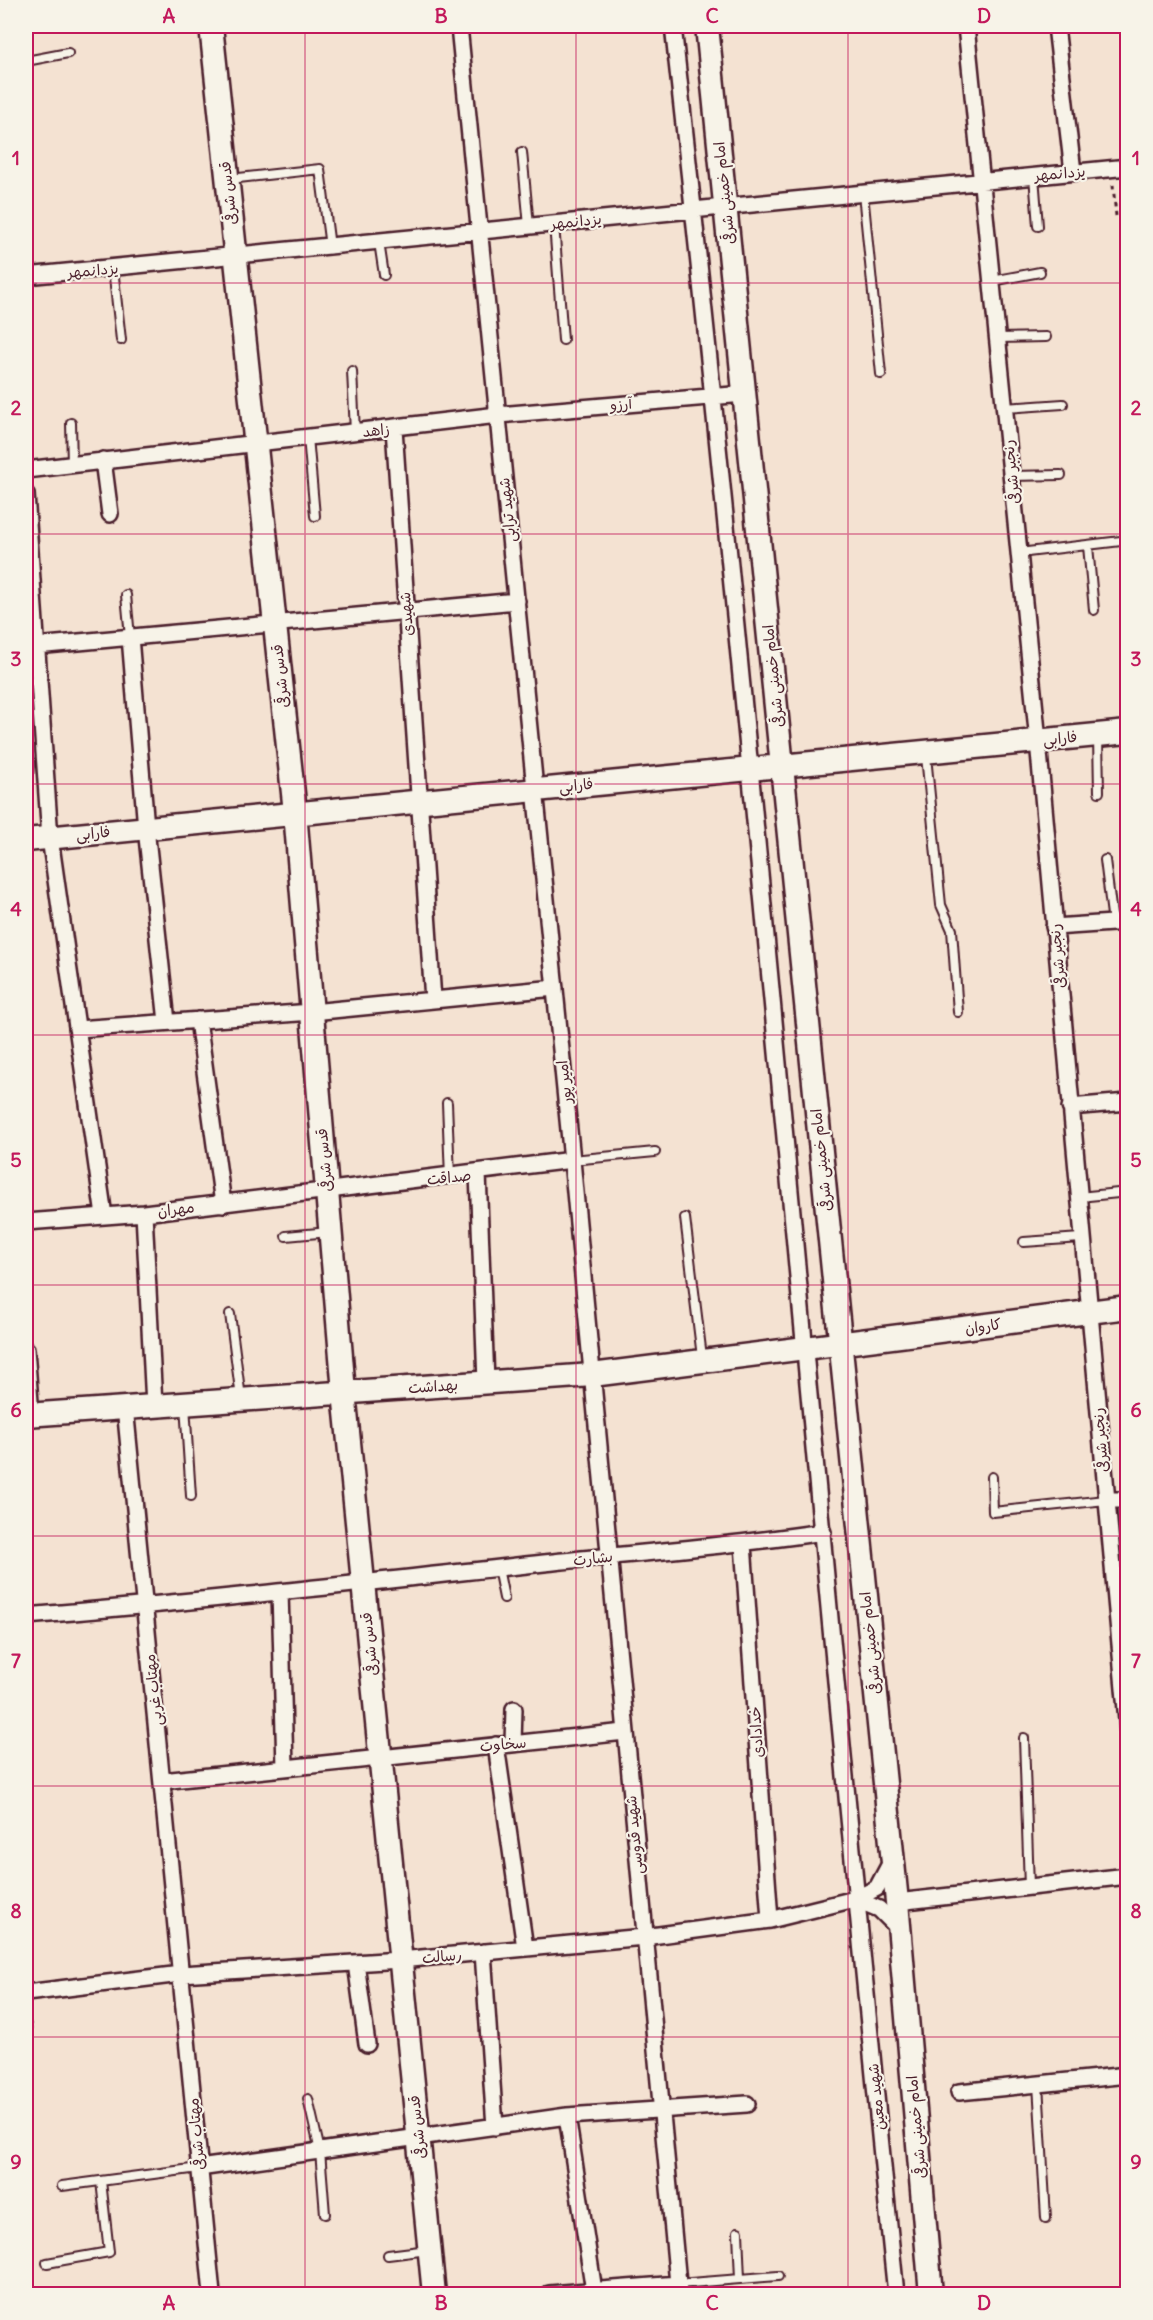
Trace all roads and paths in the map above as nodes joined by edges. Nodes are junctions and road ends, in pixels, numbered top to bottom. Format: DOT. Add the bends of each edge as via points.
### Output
graph roads {
  1 [pos="211,26"];
  2 [pos="459,26"];
  3 [pos="673,26"];
  4 [pos="707,26"];
  5 [pos="966,26"];
  6 [pos="1056,26"];
  7 [pos="68,53"];
  8 [pos="26,61"];
  9 [pos="522,152"];
  10 [pos="1128,167"];
  11 [pos="1112,169"];
  12 [pos="1072,172"];
  13 [pos="1034,176"];
  14 [pos="227,179"];
  15 [pos="982,181"];
  16 [pos="863,193"];
  17 [pos="725,207"];
  18 [pos="693,210"];
  19 [pos="1116,216"];
  20 [pos="554,224"];
  21 [pos="529,226"];
  22 [pos="1038,226"];
  23 [pos="479,231"];
  24 [pos="379,242"];
  25 [pos="330,247"];
  26 [pos="235,257"];
  27 [pos="112,268"];
  28 [pos="1040,272"];
  29 [pos="384,275"];
  30 [pos="26,276"];
  31 [pos="992,281"];
  32 [pos="1046,337"];
  33 [pos="997,338"];
  34 [pos="120,340"];
  35 [pos="563,340"];
  36 [pos="352,371"];
  37 [pos="881,374"];
  38 [pos="744,394"];
  39 [pos="713,396"];
  40 [pos="1063,404"];
  41 [pos="1005,408"];
  42 [pos="498,415"];
  43 [pos="71,423"];
  44 [pos="394,428"];
  45 [pos="355,432"];
  46 [pos="308,437"];
  47 [pos="255,442"];
  48 [pos="103,460"];
  49 [pos="72,464"];
  50 [pos="26,470"];
  51 [pos="1061,475"];
  52 [pos="1011,476"];
  53 [pos="26,494"];
  54 [pos="110,514"];
  55 [pos="315,516"];
  56 [pos="1120,542"];
  57 [pos="1088,546"];
  58 [pos="1019,553"];
  59 [pos="126,595"];
  60 [pos="516,601"];
  61 [pos="1095,610"];
  62 [pos="406,612"];
  63 [pos="274,623"];
  64 [pos="130,637"];
  65 [pos="36,646"];
  66 [pos="32,681"];
  67 [pos="1128,732"];
  68 [pos="1098,735"];
  69 [pos="1038,741"];
  70 [pos="926,751"];
  71 [pos="782,765"];
  72 [pos="751,768"];
  73 [pos="536,789"];
  74 [pos="1099,792"];
  75 [pos="418,800"];
  76 [pos="295,812"];
  77 [pos="146,828"];
  78 [pos="50,837"];
  79 [pos="26,840"];
  80 [pos="1105,860"];
  81 [pos="1120,922"];
  82 [pos="1054,927"];
  83 [pos="555,988"];
  84 [pos="433,1000"];
  85 [pos="312,1011"];
  86 [pos="958,1012"];
  87 [pos="198,1020"];
  88 [pos="168,1022"];
  89 [pos="77,1029"];
  90 [pos="1128,1102"];
  91 [pos="447,1103"];
  92 [pos="1070,1107"];
  93 [pos="655,1152"];
  94 [pos="572,1160"];
  95 [pos="478,1173"];
  96 [pos="450,1177"];
  97 [pos="327,1190"];
  98 [pos="1128,1192"];
  99 [pos="1078,1197"];
  100 [pos="223,1203"];
  101 [pos="144,1213"];
  102 [pos="104,1216"];
  103 [pos="685,1218"];
  104 [pos="26,1222"];
  105 [pos="330,1232"];
  106 [pos="286,1236"];
  107 [pos="1081,1238"];
  108 [pos="1024,1242"];
  109 [pos="1128,1307"];
  110 [pos="1088,1311"];
  111 [pos="230,1314"];
  112 [pos="839,1346"];
  113 [pos="26,1349"];
  114 [pos="807,1349"];
  115 [pos="702,1362"];
  116 [pos="592,1375"];
  117 [pos="486,1382"];
  118 [pos="344,1392"];
  119 [pos="241,1399"];
  120 [pos="185,1402"];
  121 [pos="154,1405"];
  122 [pos="125,1407"];
  123 [pos="28,1415"];
  124 [pos="992,1477"];
  125 [pos="190,1496"];
  126 [pos="1106,1500"];
  127 [pos="1128,1500"];
  128 [pos="823,1532"];
  129 [pos="743,1544"];
  130 [pos="609,1556"];
  131 [pos="498,1568"];
  132 [pos="363,1583"];
  133 [pos="280,1592"];
  134 [pos="504,1598"];
  135 [pos="145,1606"];
  136 [pos="26,1616"];
  137 [pos="514,1710"];
  138 [pos="625,1732"];
  139 [pos="1128,1732"];
  140 [pos="1024,1738"];
  141 [pos="513,1743"];
  142 [pos="496,1745"];
  143 [pos="380,1756"];
  144 [pos="285,1767"];
  145 [pos="162,1781"];
  146 [pos="892,1860"];
  147 [pos="1128,1876"];
  148 [pos="1029,1887"];
  149 [pos="855,1899"];
  150 [pos="897,1902"];
  151 [pos="770,1920"];
  152 [pos="899,1929"];
  153 [pos="644,1937"];
  154 [pos="525,1948"];
  155 [pos="483,1953"];
  156 [pos="400,1960"];
  157 [pos="356,1963"];
  158 [pos="181,1974"];
  159 [pos="26,1993"];
  160 [pos="26,2025"];
  161 [pos="367,2044"];
  162 [pos="28,2060"];
  163 [pos="1128,2075"];
  164 [pos="1038,2084"];
  165 [pos="959,2092"];
  166 [pos="308,2099"];
  167 [pos="747,2104"];
  168 [pos="662,2110"];
  169 [pos="567,2116"];
  170 [pos="495,2127"];
  171 [pos="418,2138"];
  172 [pos="320,2151"];
  173 [pos="200,2168"];
  174 [pos="101,2181"];
  175 [pos="62,2186"];
  176 [pos="325,2214"];
  177 [pos="1046,2218"];
  178 [pos="738,2232"];
  179 [pos="430,2250"];
  180 [pos="388,2255"];
  181 [pos="47,2263"];
  182 [pos="778,2276"];
  183 [pos="740,2279"];
  184 [pos="679,2289"];
  185 [pos="594,2291"];
  186 [pos="568,2294"];
  187 [pos="212,2295"];
  188 [pos="434,2295"];
  189 [pos="549,2295"];
  190 [pos="896,2295"];
  191 [pos="932,2295"];
  1 -- 14 [label="street, قدس شرقی"];
  2 -- 23 [label="street, شهید ترابی"];
  3 -- 18 [label="street, شهید معین"];
  4 -- 17 [label="street, امام خمینی شرقی"];
  5 -- 15 [label="street"];
  6 -- 12 [label="street"];
  7 -- 8 [label="lane"];
  9 -- 21 [label="lane"];
  10 -- 11 [label="street, یزدانمهر"];
  11 -- 12 [label="street, یزدانمهر"];
  11 -- 19 [label="path"];
  12 -- 13 [label="street, یزدانمهر"];
  13 -- 15 [label="street, یزدانمهر"];
  13 -- 22 [label="lane"];
  14 -- 25 [label="lane" via="320,169"];
  14 -- 26 [label="street, قدس شرقی"];
  15 -- 16 [label="street, یزدانمهر"];
  15 -- 31 [label="street, رنجبر شرقی"];
  16 -- 17 [label="street, یزدانمهر"];
  16 -- 37 [label="lane"];
  17 -- 18 [label="street, یزدانمهر"];
  17 -- 38 [label="street, امام خمینی شرقی"];
  18 -- 20 [label="street, یزدانمهر"];
  18 -- 39 [label="street, شهید معین"];
  20 -- 21 [label="street, یزدانمهر"];
  20 -- 35 [label="lane"];
  21 -- 23 [label="street, یزدانمهر"];
  23 -- 24 [label="street, یزدانمهر"];
  23 -- 42 [label="street, شهید ترابی"];
  24 -- 25 [label="street, یزدانمهر"];
  24 -- 29 [label="lane"];
  25 -- 26 [label="street, یزدانمهر"];
  26 -- 27 [label="street, یزدانمهر"];
  26 -- 47 [label="street, قدس شرقی"];
  27 -- 30 [label="street, یزدانمهر"];
  27 -- 34 [label="lane"];
  28 -- 31 [label="lane"];
  31 -- 33 [label="street, رنجبر شرقی"];
  32 -- 33 [label="lane"];
  33 -- 41 [label="street, رنجبر شرقی"];
  36 -- 45 [label="lane"];
  38 -- 39 [label="street, آرزو"];
  38 -- 71 [label="street, امام خمینی شرقی"];
  39 -- 42 [label="street, آرزو"];
  39 -- 72 [label="street, شهید معین"];
  40 -- 41 [label="lane"];
  41 -- 52 [label="street, رنجبر شرقی"];
  42 -- 44 [label="street, زاهد"];
  42 -- 60 [label="street, شهید ترابی"];
  43 -- 49 [label="lane"];
  44 -- 45 [label="street, زاهد"];
  44 -- 62 [label="street, شهیدی"];
  45 -- 46 [label="street, زاهد"];
  46 -- 47 [label="street, زاهد"];
  46 -- 55 [label="lane"];
  47 -- 48 [label="street, زاهد"];
  47 -- 63 [label="street, قدس شرقی"];
  48 -- 49 [label="street, زاهد"];
  48 -- 54 [label="street"];
  49 -- 50 [label="street, زاهد"];
  51 -- 52 [label="lane"];
  52 -- 58 [label="street, رنجبر شرقی"];
  53 -- 65 [label="street"];
  56 -- 57 [label="lane"];
  57 -- 58 [label="lane"];
  57 -- 61 [label="lane"];
  58 -- 69 [label="street, رنجبر شرقی"];
  59 -- 64 [label="lane"];
  60 -- 62 [label="street"];
  60 -- 73 [label="street, شهید ترابی"];
  62 -- 63 [label="street"];
  62 -- 75 [label="street, شهیدی"];
  63 -- 64 [label="street"];
  63 -- 76 [label="street, قدس شرقی"];
  64 -- 65 [label="street"];
  64 -- 77 [label="street"];
  65 -- 66 [label="street"];
  66 -- 78 [label="street"];
  67 -- 68 [label="street, فارابی"];
  68 -- 69 [label="street, فارابی"];
  68 -- 74 [label="lane"];
  69 -- 70 [label="street, فارابی"];
  69 -- 82 [label="street, رنجبر شرقی"];
  70 -- 71 [label="street, فارابی"];
  70 -- 86 [label="lane" via="941,904 952,930"];
  71 -- 72 [label="street, فارابی"];
  71 -- 112 [label="street, امام خمینی شرقی"];
  72 -- 73 [label="street, فارابی"];
  72 -- 114 [label="street, شهید معین"];
  73 -- 75 [label="street, فارابی"];
  73 -- 83 [label="street, امیر پور"];
  75 -- 76 [label="street, فارابی"];
  75 -- 84 [label="street, شهیدی"];
  76 -- 77 [label="street, فارابی"];
  76 -- 85 [label="street, قدس شرقی"];
  77 -- 78 [label="street, فارابی"];
  77 -- 88 [label="street"];
  78 -- 79 [label="street, فارابی"];
  78 -- 89 [label="street"];
  80 -- 81 [label="lane"];
  81 -- 82 [label="street"];
  82 -- 92 [label="street, رنجبر شرقی"];
  83 -- 84 [label="street"];
  83 -- 94 [label="street, امیر پور"];
  84 -- 85 [label="street"];
  85 -- 87 [label="street"];
  85 -- 97 [label="street, قدس شرقی"];
  87 -- 88 [label="street"];
  87 -- 100 [label="street"];
  88 -- 89 [label="street"];
  89 -- 102 [label="street"];
  90 -- 92 [label="street"];
  91 -- 96 [label="lane"];
  92 -- 99 [label="street, رنجبر شرقی"];
  93 -- 94 [label="lane"];
  94 -- 95 [label="street, صداقت"];
  94 -- 116 [label="street, امیر پور"];
  95 -- 96 [label="street, صداقت"];
  95 -- 117 [label="street"];
  96 -- 97 [label="street, صداقت"];
  97 -- 100 [label="street, مهران"];
  97 -- 105 [label="street, قدس شرقی"];
  98 -- 99 [label="lane"];
  99 -- 107 [label="street, رنجبر شرقی"];
  100 -- 101 [label="street, مهران"];
  101 -- 102 [label="street, مهران"];
  101 -- 121 [label="street"];
  102 -- 104 [label="street, مهران"];
  103 -- 115 [label="lane"];
  105 -- 106 [label="lane"];
  105 -- 118 [label="street, قدس شرقی"];
  107 -- 108 [label="lane"];
  107 -- 110 [label="street, رنجبر شرقی"];
  109 -- 110 [label="street, کاروان"];
  110 -- 112 [label="street, کاروان"];
  110 -- 126 [label="street, رنجبر شرقی"];
  111 -- 119 [label="lane"];
  112 -- 114 [label="street, بهداشت"];
  112 -- 146 [label="street, امام خمینی شرقی"];
  113 -- 123 [label="street"];
  114 -- 115 [label="street, بهداشت"];
  114 -- 128 [label="street, شهید معین"];
  115 -- 116 [label="street, بهداشت"];
  116 -- 117 [label="street, بهداشت"];
  116 -- 130 [label="street, شهید قدوسی"];
  117 -- 118 [label="street, بهداشت"];
  118 -- 119 [label="street, بهداشت"];
  118 -- 132 [label="street, قدس شرقی"];
  119 -- 120 [label="street, بهداشت"];
  120 -- 121 [label="street, بهداشت"];
  120 -- 125 [label="lane"];
  121 -- 122 [label="street, بهداشت"];
  122 -- 123 [label="street, بهداشت"];
  122 -- 135 [label="street, مهتاب غربی"];
  124 -- 126 [label="lane" via="993,1512"];
  126 -- 127 [label="street"];
  126 -- 139 [label="street, رنجبر شرقی"];
  128 -- 129 [label="street, بشارت"];
  128 -- 149 [label="street, شهید معین"];
  129 -- 130 [label="street, بشارت"];
  129 -- 151 [label="street, خدادادی"];
  130 -- 131 [label="street, بشارت"];
  130 -- 138 [label="street, شهید قدوسی"];
  131 -- 132 [label="street, بشارت"];
  131 -- 134 [label="lane"];
  132 -- 133 [label="street, بشارت"];
  132 -- 143 [label="street, قدس شرقی"];
  133 -- 135 [label="street, بشارت"];
  133 -- 144 [label="street"];
  135 -- 136 [label="street, بشارت"];
  135 -- 145 [label="street, مهتاب غربی"];
  137 -- 141 [label="street"];
  138 -- 141 [label="street, سخاوت"];
  138 -- 153 [label="street, شهید قدوسی"];
  140 -- 148 [label="lane"];
  141 -- 142 [label="street, سخاوت"];
  142 -- 143 [label="street, سخاوت"];
  142 -- 154 [label="street"];
  143 -- 144 [label="street, سخاوت"];
  143 -- 156 [label="street, قدس شرقی"];
  144 -- 145 [label="street, سخاوت"];
  145 -- 158 [label="street, مهتاب غربی"];
  146 -- 149 [label="street, رسالت" via="877,1888"];
  146 -- 150 [label="street, امام خمینی شرقی"];
  147 -- 148 [label="street"];
  148 -- 150 [label="street"];
  149 -- 151 [label="street, رسالت"];
  149 -- 152 [label="street" via="879,1909"];
  149 -- 190 [label="street, شهید معین"];
  150 -- 152 [label="street, امام خمینی شرقی"];
  151 -- 153 [label="street, رسالت"];
  152 -- 191 [label="street, امام خمینی شرقی"];
  153 -- 154 [label="street, رسالت"];
  153 -- 168 [label="street, شهید قدوسی"];
  154 -- 155 [label="street, رسالت"];
  155 -- 156 [label="street, رسالت"];
  155 -- 170 [label="street"];
  156 -- 157 [label="street, رسالت"];
  156 -- 171 [label="street, قدس شرقی"];
  157 -- 158 [label="street, رسالت"];
  157 -- 161 [label="street"];
  158 -- 159 [label="street, رسالت"];
  158 -- 173 [label="street, مهتاب شرقی"];
  160 -- 162 [label="lane"];
  163 -- 164 [label="street"];
  164 -- 165 [label="street"];
  164 -- 177 [label="lane"];
  166 -- 172 [label="lane"];
  167 -- 168 [label="street"];
  168 -- 169 [label="street"];
  168 -- 184 [label="street, شهید قدوسی"];
  169 -- 170 [label="street"];
  169 -- 185 [label="street"];
  170 -- 171 [label="street"];
  171 -- 172 [label="street"];
  171 -- 179 [label="street, قدس شرقی"];
  172 -- 173 [label="street"];
  172 -- 176 [label="lane"];
  173 -- 174 [label="lane"];
  173 -- 187 [label="street, مهتاب شرقی"];
  174 -- 175 [label="lane"];
  174 -- 181 [label="lane" via="109,2252"];
  178 -- 183 [label="lane"];
  179 -- 180 [label="lane"];
  179 -- 188 [label="street, قدس شرقی"];
  182 -- 183 [label="lane"];
  183 -- 184 [label="lane"];
  184 -- 185 [label="street"];
  185 -- 186 [label="street"];
  186 -- 189 [label="street"];
}
